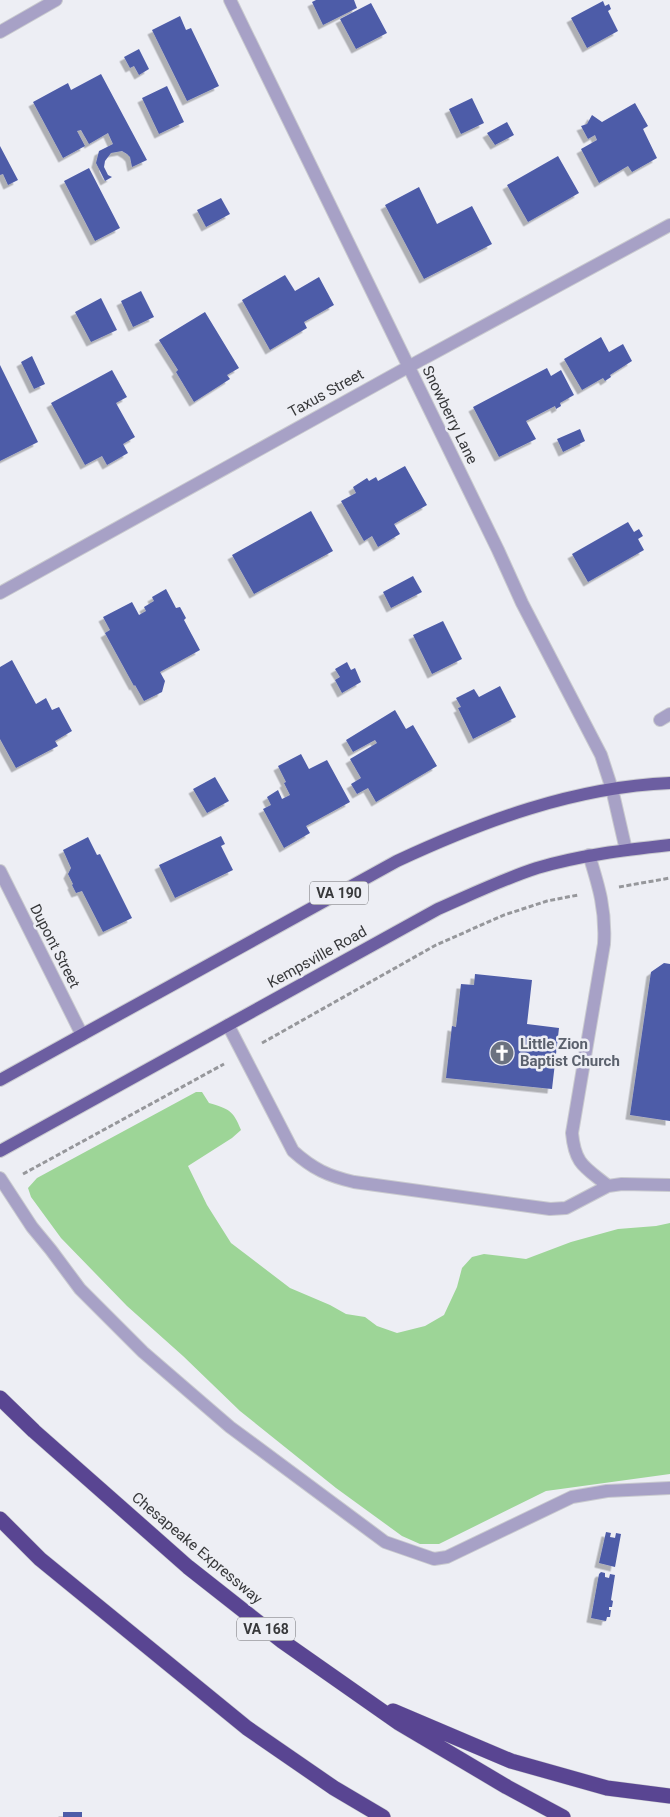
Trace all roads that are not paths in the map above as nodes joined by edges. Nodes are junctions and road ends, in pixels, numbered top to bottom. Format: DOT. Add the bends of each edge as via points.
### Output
graph roads {
  1 [pos="56,0"];
  2 [pos="230,0"];
  3 [pos="0,32"];
  4 [pos="670,225"];
  5 [pos="408,367"];
  6 [pos="0,593"];
  7 [pos="670,783"];
  8 [pos="612,789"];
  9 [pos="670,845"];
  10 [pos="626,850"];
  11 [pos="589,855"];
  12 [pos="0,871"];
  13 [pos="228,1025"];
  14 [pos="82,1035"];
  15 [pos="0,1080"];
  16 [pos="0,1151"];
  17 [pos="2,1181"];
  18 [pos="670,1185"];
  19 [pos="608,1186"];
  20 [pos="0,1398"];
  21 [pos="670,1488"];
  22 [pos="0,1520"];
  23 [pos="363,1698"];
  24 [pos="670,1796"];
  25 [pos="382,1817"];
  26 [pos="563,1817"];
  1 -- 3 [label="street"];
  2 -- 5 [label="street, Snowberry Lane"];
  4 -- 5 [label="street, Taxus Street"];
  5 -- 6 [label="street, Taxus Street"];
  5 -- 8 [label="street, Snowberry Lane" via="522,603 601,755"];
  7 -- 8 [label="main road, VA 190"];
  8 -- 10 [label="street, Snowberry Lane"];
  8 -- 14 [label="main road, VA 190" via="500,817 448,837 397,861"];
  9 -- 10 [label="main road, Kempsville Road"];
  10 -- 11 [label="main road, Kempsville Road"];
  11 -- 13 [label="main road, Kempsville Road" via="537,868 438,910"];
  11 -- 19 [label="street" via="603,902 604,944 572,1133 578,1161"];
  12 -- 14 [label="street, Dupont Street"];
  13 -- 16 [label="main road, Kempsville Road"];
  13 -- 19 [label="street" via="293,1151 308,1164 334,1177 550,1209 566,1208"];
  14 -- 15 [label="main road, VA 190"];
  17 -- 21 [label="street" via="32,1227 80,1289 143,1352 230,1427 385,1542 434,1559 446,1557 572,1497 607,1491"];
  18 -- 19 [label="street"];
  20 -- 23 [label="highway, Chesapeake Expressway / VA 168" via="188,1567 282,1641"];
  22 -- 25 [label="highway" via="40,1558 247,1728"];
  23 -- 24 [label="highway" via="511,1761 607,1788"];
  23 -- 26 [label="highway, Chesapeake Expressway / VA 168" via="399,1723"];
}
